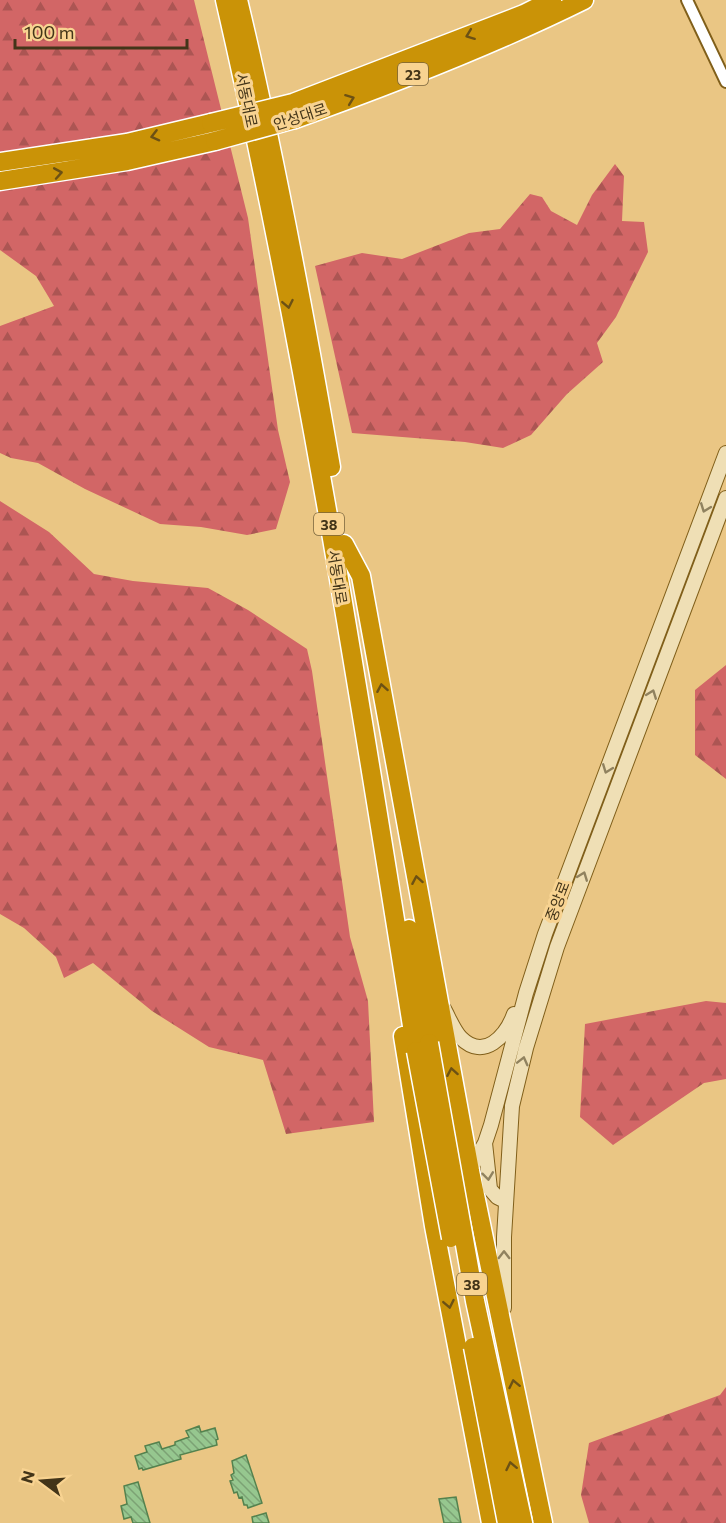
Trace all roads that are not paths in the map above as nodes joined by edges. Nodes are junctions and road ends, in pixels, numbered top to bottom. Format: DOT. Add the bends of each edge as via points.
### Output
graph roads {
  1 [pos="225,0"];
  2 [pos="238,0"];
  3 [pos="552,0"];
  4 [pos="584,0"];
  5 [pos="687,0"];
  6 [pos="527,20"];
  7 [pos="726,82"];
  8 [pos="213,132"];
  9 [pos="0,162"];
  10 [pos="0,181"];
  11 [pos="726,453"];
  12 [pos="726,498"];
  13 [pos="339,548"];
  14 [pos="538,953"];
  15 [pos="439,1000"];
  16 [pos="422,1047"];
  17 [pos="457,1101"];
  18 [pos="415,1110"];
  19 [pos="484,1143"];
  20 [pos="470,1171"];
  21 [pos="505,1201"];
  22 [pos="434,1226"];
  23 [pos="504,1334"];
  24 [pos="491,1523"];
  25 [pos="507,1523"];
  26 [pos="523,1523"];
  27 [pos="543,1523"];
  1 -- 13 [label="highway, 서동대로 / 38, one-way"];
  2 -- 13 [label="highway, 서동대로 / 38" via="304,314"];
  3 -- 6 [label="highway, 안성대로 / 23"];
  4 -- 6 [label="highway, 안성대로 / 23"];
  5 -- 7 [label="street"];
  6 -- 8 [label="highway, 안성대로 / 23, bridge" via="347,100"];
  8 -- 9 [label="highway, 안성대로 / 23, one-way"];
  10 -- 8 [label="highway, 안성대로 / 23, one-way" via="127,161"];
  11 -- 14 [label="main road, 중앙로, one-way"];
  21 -- 12 [label="main road, 중앙로, one-way" via="512,1106 543,990"];
  15 -- 13 [label="highway, one-way" via="361,576"];
  13 -- 16 [label="highway, 서동대로 / 38"];
  13 -- 18 [label="highway" via="328,589"];
  14 -- 15 [label="main road" via="512,1020 500,1039 484,1048 472,1046 460,1037"];
  14 -- 19 [label="main road, 중앙로"];
  17 -- 15 [label="highway, one-way"];
  16 -- 25 [label="highway, 38, bridge"];
  26 -- 16 [label="highway, 38, one-way, bridge"];
  17 -- 18 [label="highway" via="447,1123 427,1128"];
  17 -- 20 [label="highway"];
  18 -- 22 [label="highway"];
  19 -- 20 [label="main road, 중앙로"];
  19 -- 21 [label="main road, one-way" via="490,1189"];
  20 -- 22 [label="main road, 중앙로"];
  20 -- 23 [label="highway"];
  23 -- 21 [label="main road, 중앙로, one-way"];
  22 -- 24 [label="highway, one-way"];
  27 -- 23 [label="highway, one-way"];
}
